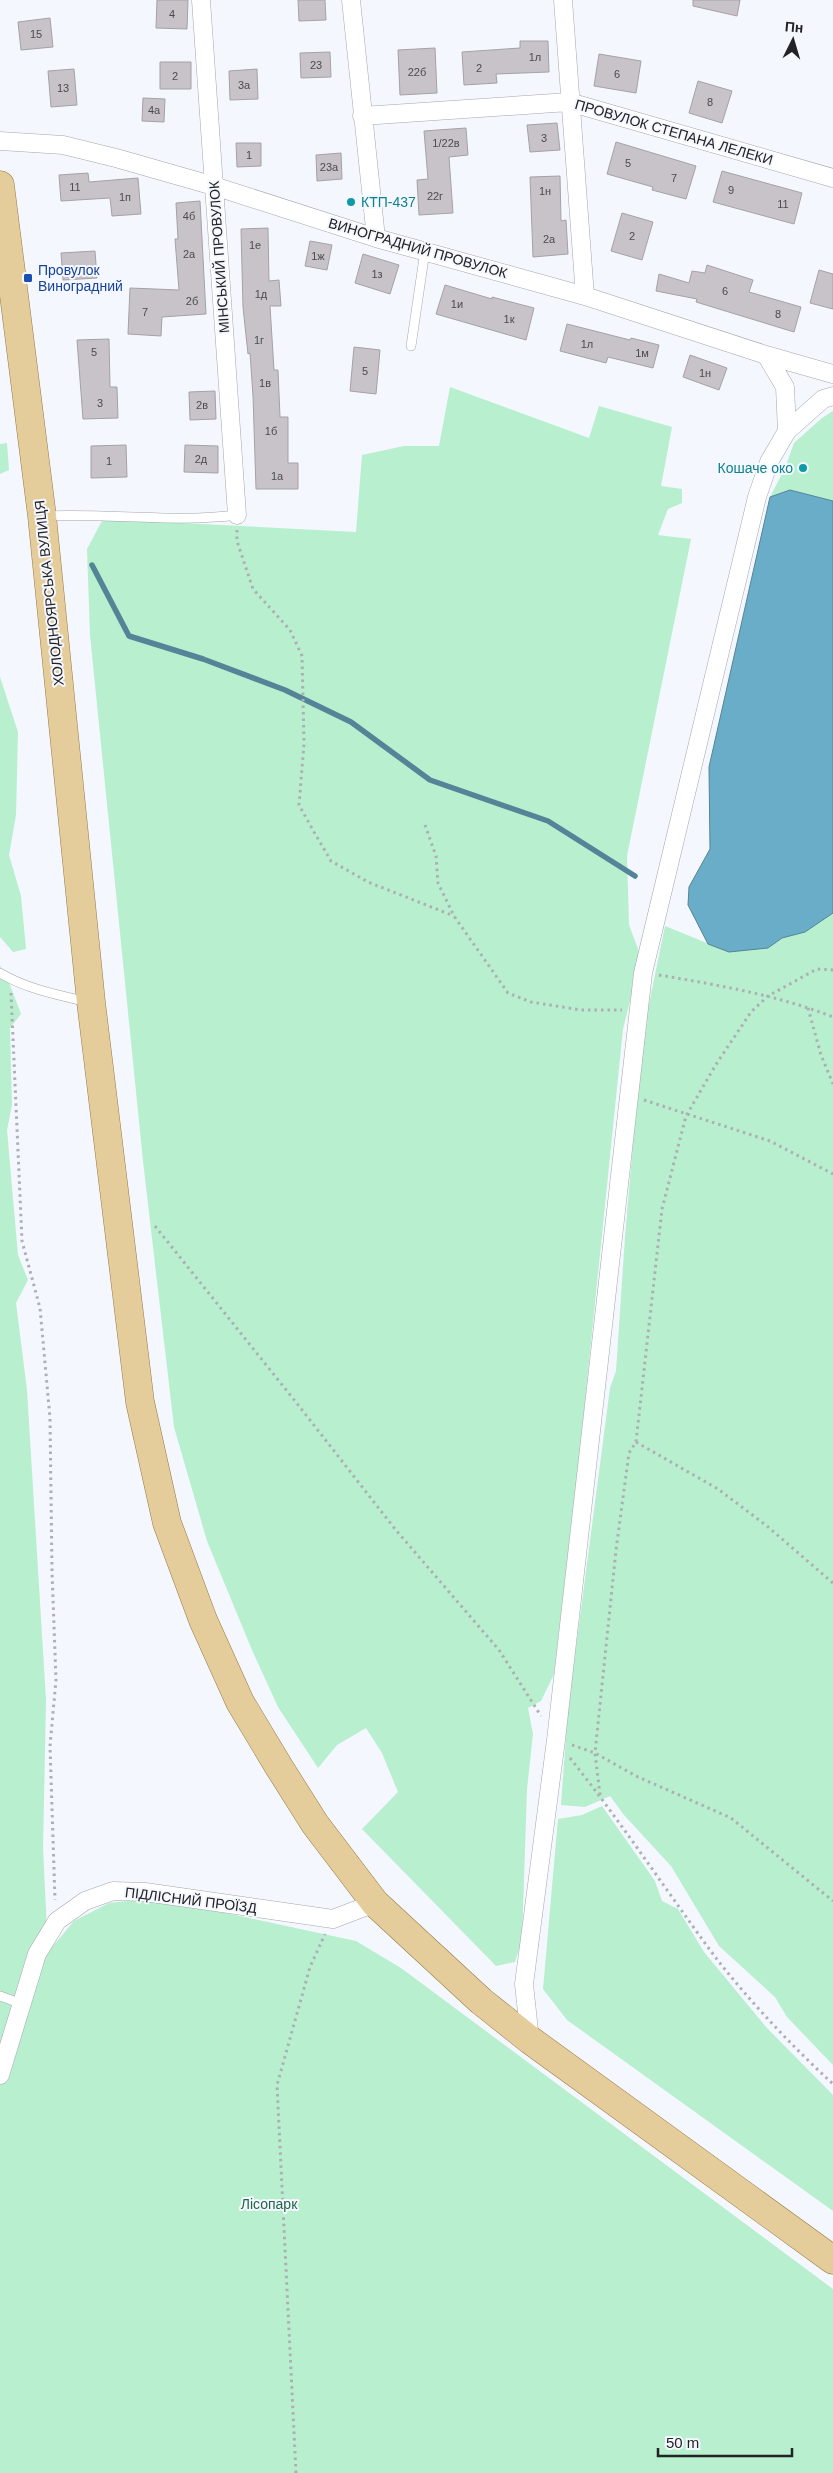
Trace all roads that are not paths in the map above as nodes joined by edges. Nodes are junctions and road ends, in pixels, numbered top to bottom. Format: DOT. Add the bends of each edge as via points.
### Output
graph roads {
  1 [pos="202,0"];
  2 [pos="351,0"];
  3 [pos="563,0"];
  4 [pos="569,102"];
  5 [pos="362,116"];
  6 [pos="0,141"];
  7 [pos="833,178"];
  8 [pos="214,186"];
  9 [pos="1,202"];
  10 [pos="376,238"];
  11 [pos="425,251"];
  12 [pos="585,296"];
  13 [pos="411,346"];
  14 [pos="766,355"];
  15 [pos="833,374"];
  16 [pos="833,396"];
  17 [pos="787,432"];
  18 [pos="238,515"];
  19 [pos="42,516"];
  20 [pos="0,973"];
  21 [pos="91,1002"];
  22 [pos="376,1903"];
  23 [pos="0,1996"];
  24 [pos="22,2004"];
  25 [pos="530,2040"];
  26 [pos="0,2075"];
  27 [pos="833,2260"];
  1 -- 8 [label="street, МІНСЬКИЙ ПРОВУЛОК"];
  2 -- 5 [label="street"];
  3 -- 4 [label="street"];
  4 -- 5 [label="street, ПРОВУЛОК СТЕПАНА ЛЕЛЕКИ"];
  4 -- 7 [label="street, ПРОВУЛОК СТЕПАНА ЛЕЛЕКИ"];
  4 -- 12 [label="street"];
  5 -- 10 [label="street"];
  6 -- 8 [label="street, ВИНОГРАДНИЙ ПРОВУЛОК" via="63,146"];
  8 -- 10 [label="street, ВИНОГРАДНИЙ ПРОВУЛОК"];
  8 -- 18 [label="street, МІНСЬКИЙ ПРОВУЛОК"];
  9 -- 19 [label="main road, ХОЛОДНОЯРСЬКА ВУЛИЦЯ"];
  10 -- 11 [label="street, ВИНОГРАДНИЙ ПРОВУЛОК"];
  11 -- 12 [label="street, ВИНОГРАДНИЙ ПРОВУЛОК"];
  11 -- 13 [label="lane"];
  12 -- 14 [label="street, ВИНОГРАДНИЙ ПРОВУЛОК"];
  14 -- 15 [label="street, ВИНОГРАДНИЙ ПРОВУЛОК"];
  14 -- 17 [label="street" via="785,387"];
  16 -- 17 [label="street" via="823,400"];
  17 -- 25 [label="street" via="769,462 757,498 643,972 556,1740 524,1984"];
  18 -- 19 [label="lane" via="207,519 85,514"];
  19 -- 21 [label="main road, ХОЛОДНОЯРСЬКА ВУЛИЦЯ"];
  20 -- 21 [label="lane" via="46,992"];
  21 -- 22 [label="main road, ХОЛОДНОЯРСЬКА ВУЛИЦЯ" via="140,1402 167,1523 203,1620 240,1702 315,1824"];
  22 -- 24 [label="street, ПІДЛІСНИЙ ПРОЇЗД" via="333,1919 145,1892 114,1891 85,1901 57,1921 37,1954"];
  22 -- 25 [label="main road, ХОЛОДНОЯРСЬКА ВУЛИЦЯ" via="467,1988"];
  23 -- 24 [label="lane"];
  24 -- 26 [label="street, ПІДЛІСНИЙ ПРОЇЗД"];
  25 -- 27 [label="main road, ХОЛОДНОЯРСЬКА ВУЛИЦЯ"];
}
